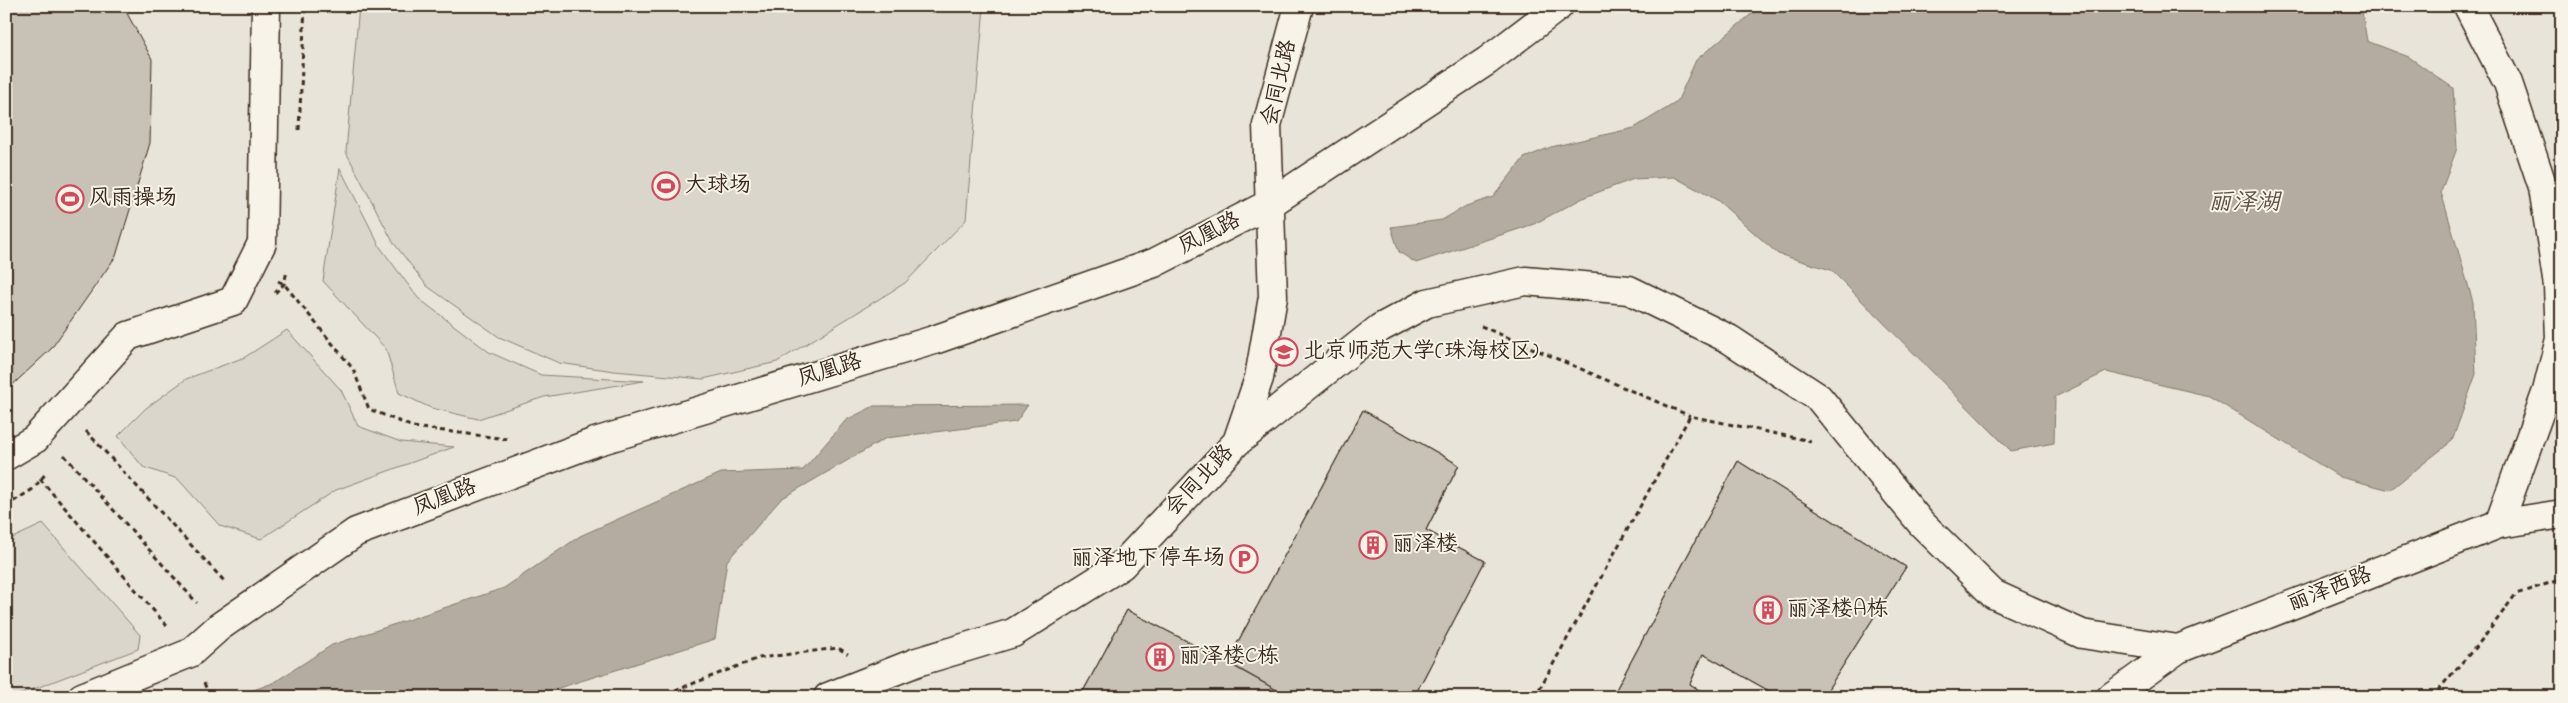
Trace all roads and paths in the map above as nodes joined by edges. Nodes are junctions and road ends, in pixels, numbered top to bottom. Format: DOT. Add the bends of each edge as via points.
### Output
graph roads {
  1 [pos="266,6"];
  2 [pos="1299,6"];
  3 [pos="1559,6"];
  4 [pos="2468,6"];
  5 [pos="1271,203"];
  6 [pos="250,268"];
  7 [pos="1472,322"];
  8 [pos="63,407"];
  9 [pos="1690,416"];
  10 [pos="42,430"];
  11 [pos="509,440"];
  12 [pos="1237,442"];
  13 [pos="1814,442"];
  14 [pos="11,453"];
  15 [pos="41,480"];
  16 [pos="6,506"];
  17 [pos="2562,514"];
  18 [pos="2499,524"];
  19 [pos="2562,579"];
  20 [pos="249,606"];
  21 [pos="219,628"];
  22 [pos="2178,649"];
  23 [pos="190,653"];
  24 [pos="885,676"];
  25 [pos="82,697"];
  26 [pos="210,697"];
  27 [pos="658,697"];
  28 [pos="828,697"];
  29 [pos="1535,697"];
  30 [pos="2112,697"];
  31 [pos="2432,697"];
  1 -- 6 [label="street" via="262,243"];
  2 -- 5 [label="street, 会同北路" via="1267,125"];
  3 -- 5 [label="street, 凤凰路" via="1487,61"];
  4 -- 18 [label="street" via="2508,83 2543,187 2558,286 2558,348 2547,391"];
  5 -- 12 [label="street, 会同北路" via="1273,297 1258,378"];
  5 -- 20 [label="street, 凤凰路" via="1154,263 934,340 594,442 356,532"];
  6 -- 8 [label="street" via="233,301 128,336"];
  6 -- 11 [label="path" via="284,284 352,369 369,409 413,427"];
  7 -- 9 [label="path"];
  8 -- 10 [label="street"];
  8 -- 20 [label="path"];
  9 -- 13 [label="path"];
  9 -- 29 [label="path"];
  10 -- 14 [label="street" via="35,439"];
  10 -- 21 [label="path"];
  12 -- 22 [label="street" via="1380,328 1427,302 1526,281 1629,290 1730,339 1819,398 1921,523 1992,594 2082,634"];
  12 -- 24 [label="street, 会同北路" via="1122,564 1013,633 917,662"];
  14 -- 15 [label="path"];
  15 -- 16 [label="path"];
  15 -- 23 [label="path"];
  17 -- 18 [label="street, 丽泽西路"];
  18 -- 22 [label="street, 丽泽西路"];
  19 -- 31 [label="path" via="2516,594 2486,636"];
  20 -- 21 [label="street, 凤凰路"];
  21 -- 23 [label="street, 凤凰路"];
  22 -- 30 [label="street, 丽泽西路"];
  23 -- 25 [label="street, 凤凰路"];
  23 -- 26 [label="path"];
  24 -- 27 [label="path" via="838,648 759,658"];
  24 -- 28 [label="street, 会同北路"];
}
